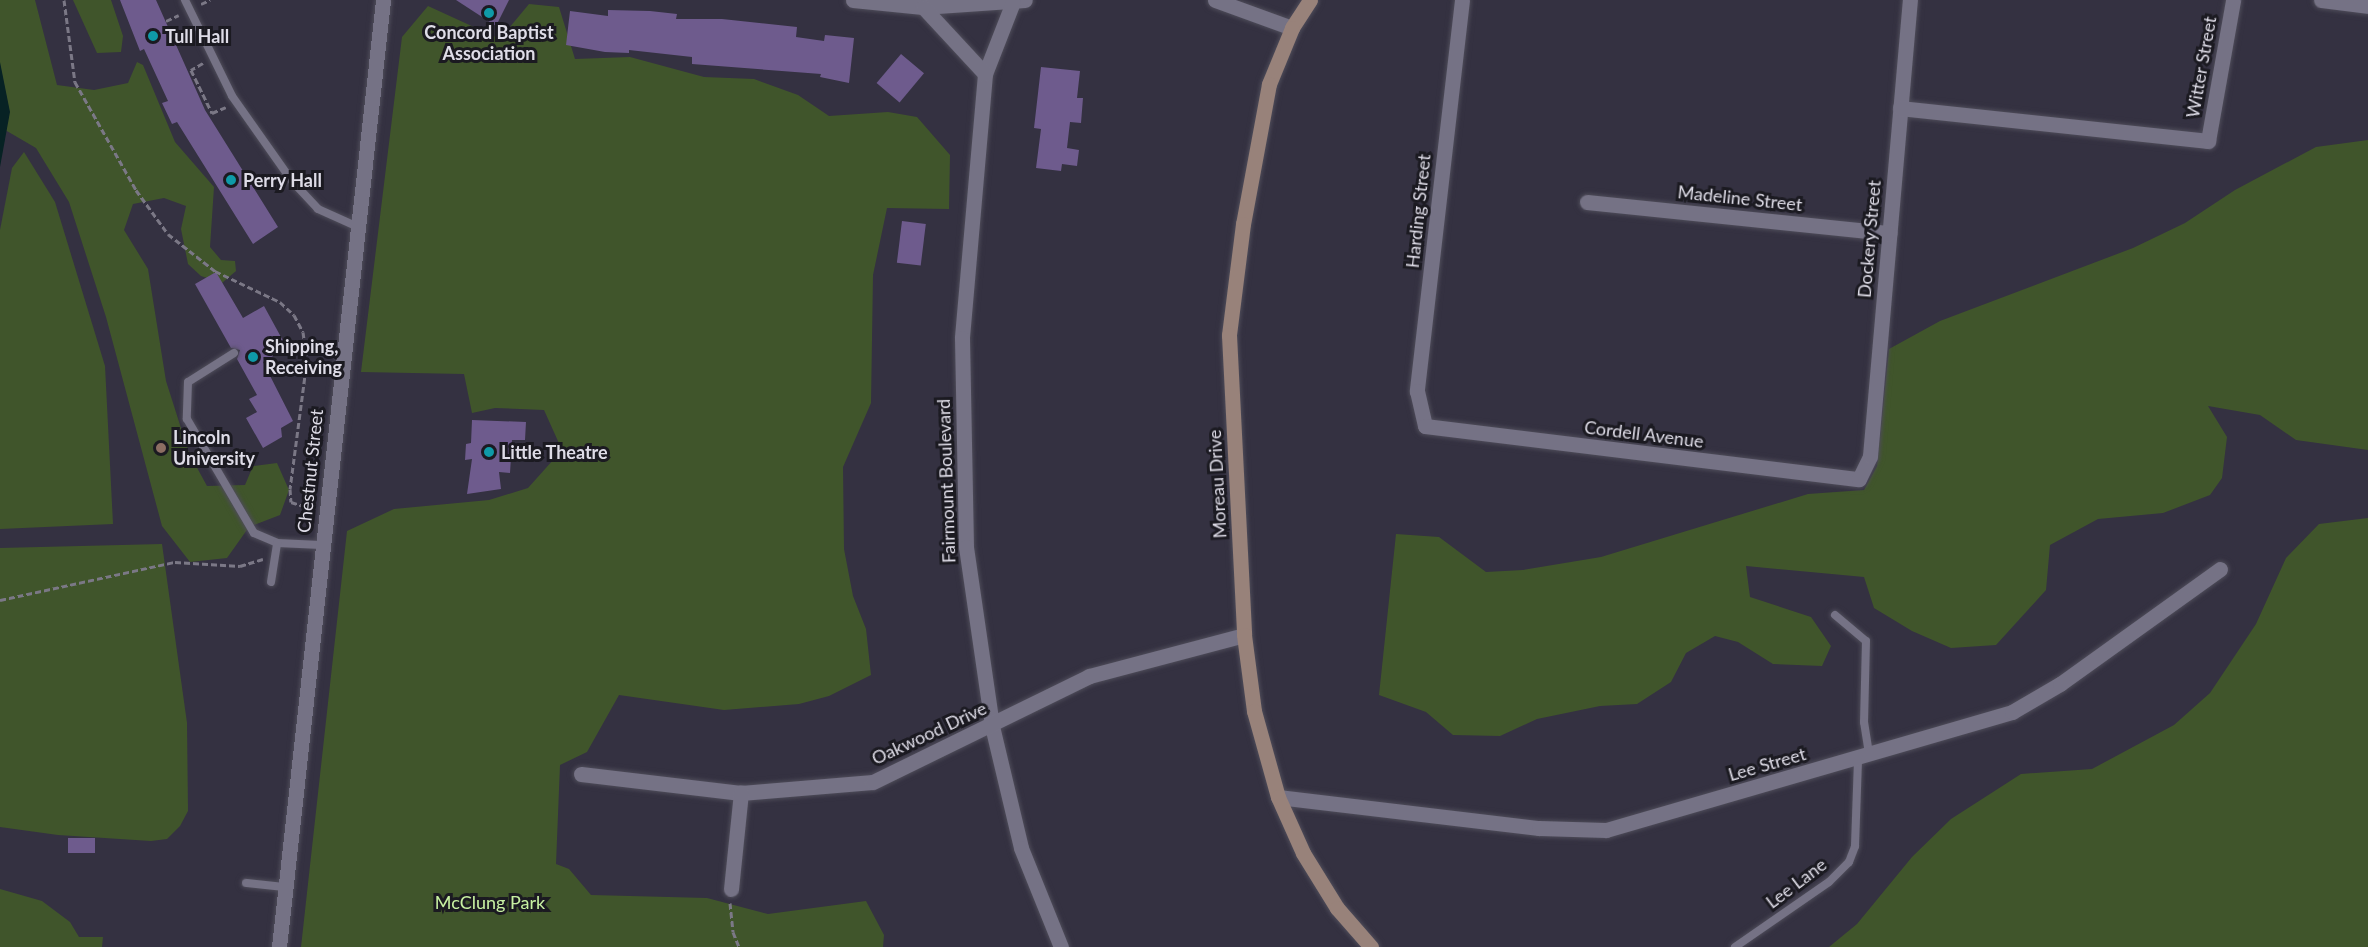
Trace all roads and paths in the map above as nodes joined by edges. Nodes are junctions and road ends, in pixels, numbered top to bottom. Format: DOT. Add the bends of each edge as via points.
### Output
graph roads {
  1 [pos="64,0"];
  2 [pos="185,0"];
  3 [pos="383,0"];
  4 [pos="853,0"];
  5 [pos="1215,0"];
  6 [pos="1310,0"];
  7 [pos="1462,0"];
  8 [pos="1910,0"];
  9 [pos="2233,0"];
  10 [pos="2321,0"];
  11 [pos="1019,1"];
  12 [pos="2368,6"];
  13 [pos="923,7"];
  14 [pos="1292,28"];
  15 [pos="985,74"];
  16 [pos="1900,108"];
  17 [pos="1587,202"];
  18 [pos="356,226"];
  19 [pos="1889,233"];
  20 [pos="234,353"];
  21 [pos="1425,426"];
  22 [pos="1858,479"];
  23 [pos="306,507"];
  24 [pos="277,543"];
  25 [pos="321,545"];
  26 [pos="275,555"];
  27 [pos="2220,569"];
  28 [pos="271,582"];
  29 [pos="0,600"];
  30 [pos="1834,615"];
  31 [pos="1244,635"];
  32 [pos="992,726"];
  33 [pos="1864,757"];
  34 [pos="581,774"];
  35 [pos="741,793"];
  36 [pos="1278,797"];
  37 [pos="246,883"];
  38 [pos="285,887"];
  39 [pos="731,889"];
  40 [pos="279,947"];
  41 [pos="740,947"];
  42 [pos="1061,947"];
  43 [pos="1371,947"];
  44 [pos="1735,947"];
  1 -- 23 [label="path" via="75,82 136,190 168,234 215,271 280,302 294,315 303,332 307,360 290,489 291,502"];
  2 -- 18 [label="lane" via="232,96 292,181 318,209"];
  3 -- 18 [label="street, Chestnut Street"];
  4 -- 13 [label="street, Fairmount Boulevard"];
  5 -- 14 [label="street"];
  6 -- 14 [label="main road, Moreau Drive"];
  7 -- 21 [label="street, Harding Street" via="1418,392"];
  8 -- 16 [label="street, Dockery Street"];
  9 -- 16 [label="street, Witter Street" via="2208,141"];
  10 -- 12 [label="street"];
  11 -- 13 [label="street, Fairmount Boulevard"];
  11 -- 15 [label="street, Fairmount Boulevard"];
  13 -- 15 [label="street"];
  14 -- 31 [label="main road, Moreau Drive" via="1269,84 1243,224 1229,335"];
  15 -- 32 [label="street, Fairmount Boulevard" via="962,338 966,547"];
  16 -- 19 [label="street, Dockery Street"];
  17 -- 19 [label="street, Madeline Street"];
  18 -- 25 [label="street, Chestnut Street"];
  19 -- 22 [label="street, Dockery Street" via="1870,456"];
  20 -- 24 [label="lane" via="188,382 187,419 249,527"];
  21 -- 22 [label="street, Cordell Avenue"];
  24 -- 25 [label="lane"];
  24 -- 26 [label="lane"];
  25 -- 38 [label="street, Chestnut Street"];
  26 -- 28 [label="lane"];
  26 -- 29 [label="path" via="240,566 175,562"];
  27 -- 33 [label="street, Lee Street" via="2060,684 2012,712"];
  30 -- 33 [label="lane, Lee Lane" via="1866,641"];
  31 -- 32 [label="street, Oakwood Drive" via="1089,676"];
  31 -- 36 [label="main road, Moreau Drive" via="1254,711"];
  32 -- 35 [label="street, Oakwood Drive" via="873,782"];
  32 -- 42 [label="street, Fairmount Boulevard" via="1021,848"];
  33 -- 36 [label="street, Lee Street" via="1606,830 1539,828"];
  33 -- 44 [label="lane, Lee Lane" via="1855,846 1849,862 1829,882"];
  34 -- 35 [label="street, Oakwood Drive"];
  35 -- 39 [label="street"];
  36 -- 43 [label="main road, Moreau Drive" via="1303,853 1337,908"];
  37 -- 38 [label="lane"];
  38 -- 40 [label="street, Chestnut Street"];
  39 -- 41 [label="path" via="730,917"];
}
